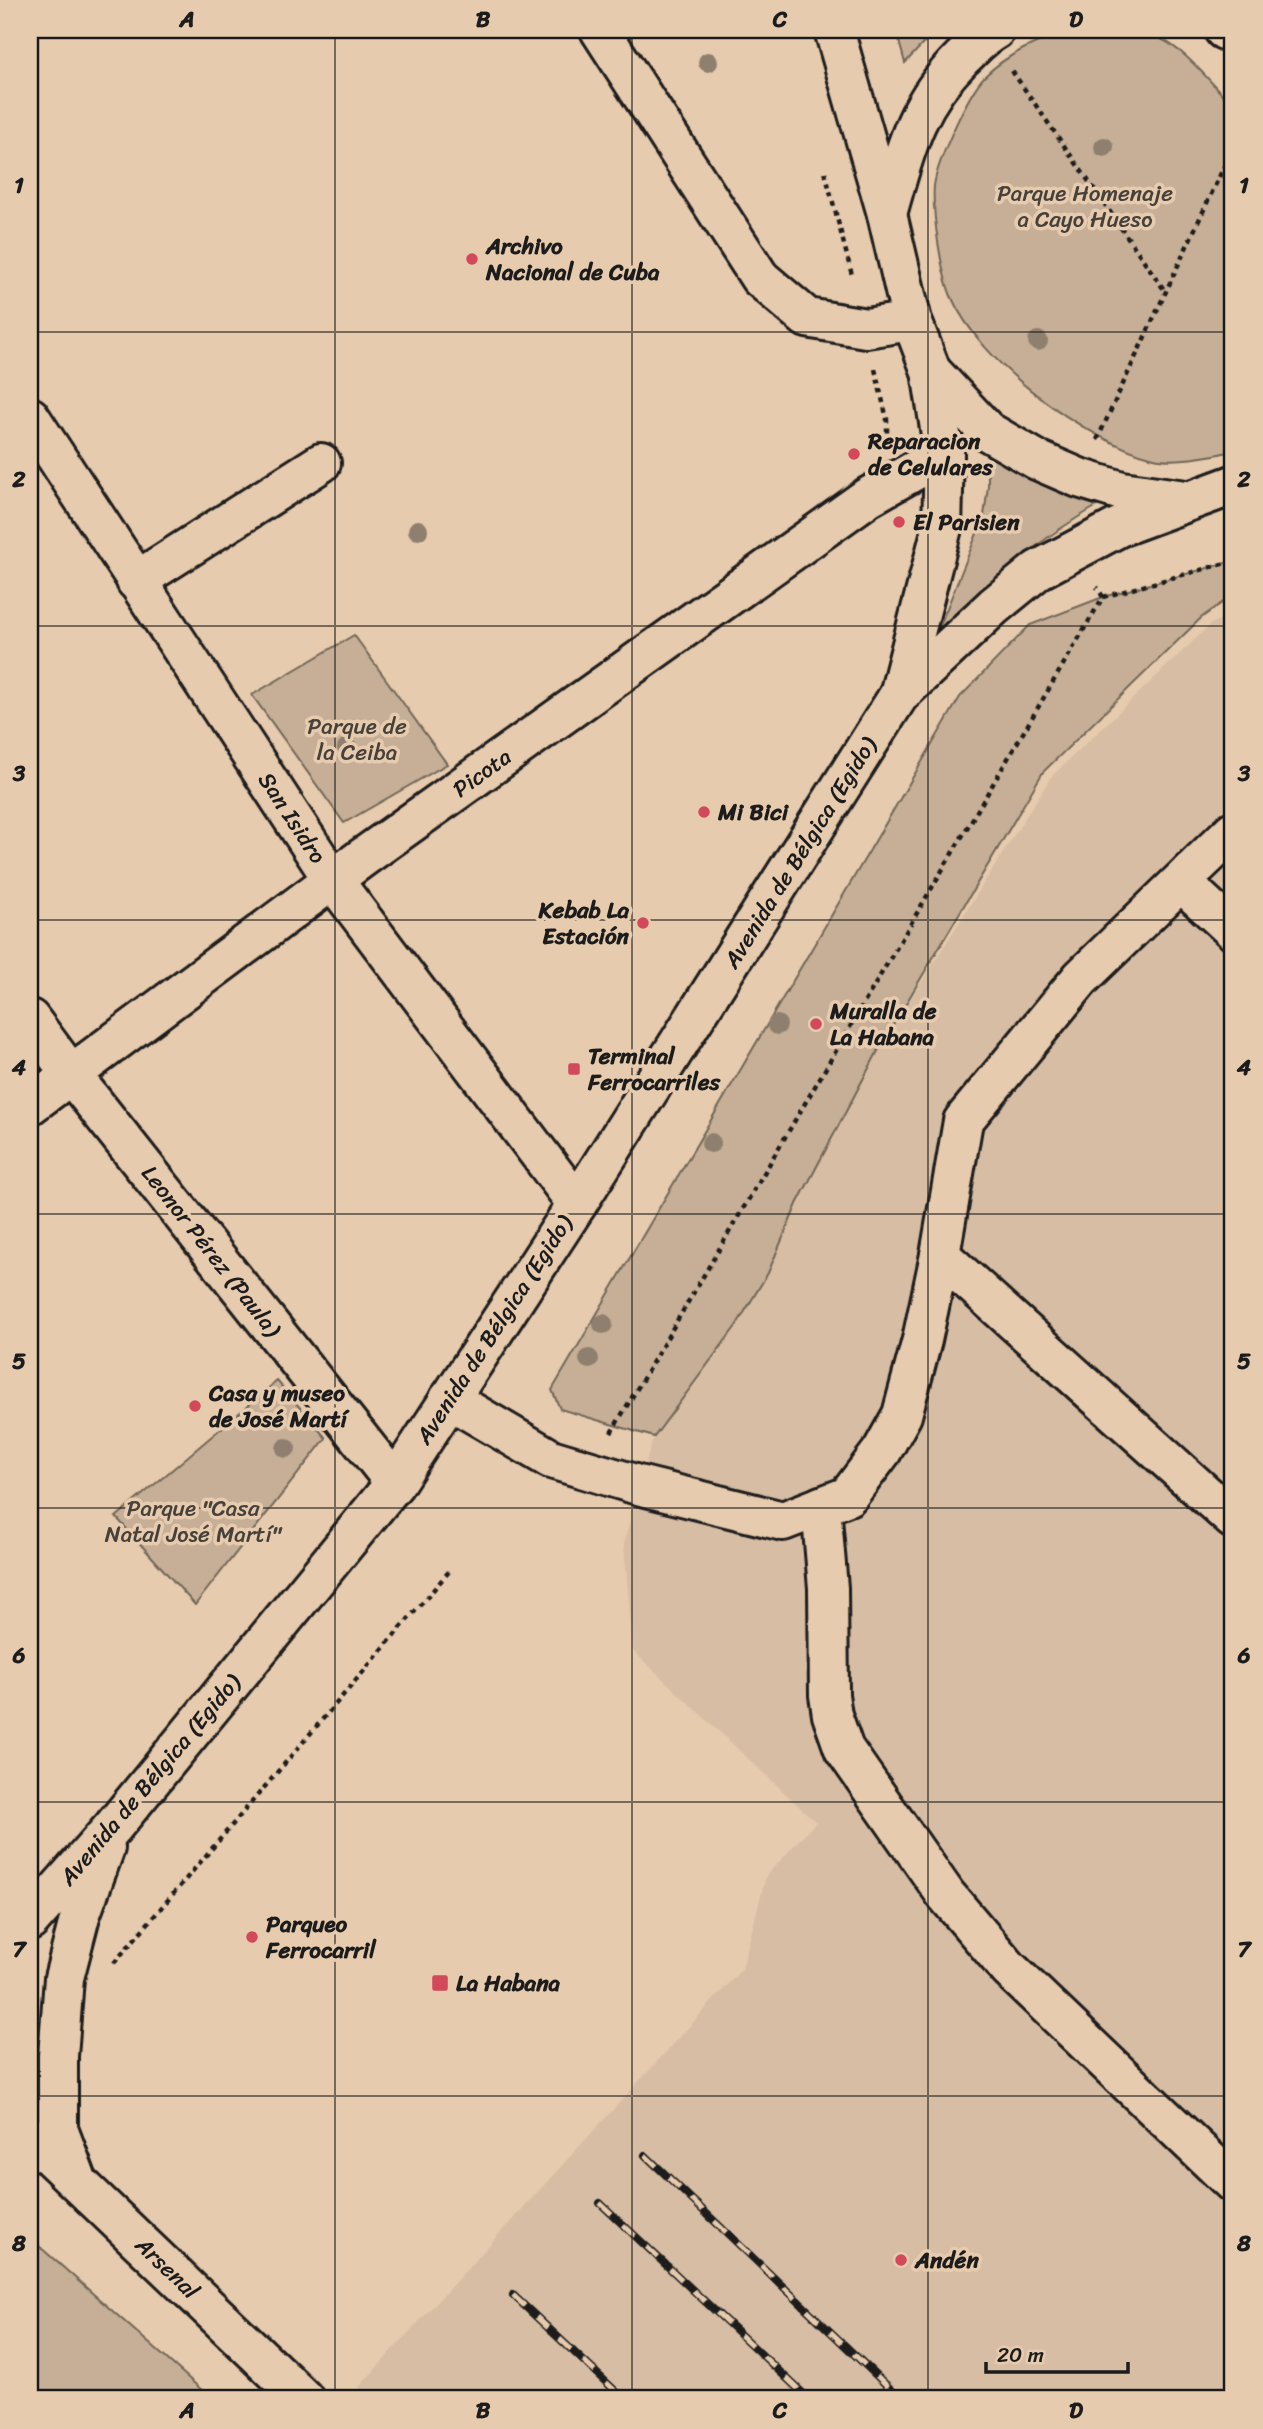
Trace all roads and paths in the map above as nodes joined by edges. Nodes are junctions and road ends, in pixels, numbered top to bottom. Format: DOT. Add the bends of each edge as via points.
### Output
graph roads {
  1 [pos="600,30"];
  2 [pos="834,30"];
  3 [pos="1224,30"];
  4 [pos="991,32"];
  5 [pos="1232,33"];
  6 [pos="1233,146"];
  7 [pos="822,159"];
  8 [pos="887,214"];
  9 [pos="1166,292"];
  10 [pos="912,321"];
  11 [pos="866,328"];
  12 [pos="931,371"];
  13 [pos="30,417"];
  14 [pos="944,454"];
  15 [pos="321,463"];
  16 [pos="1079,478"];
  17 [pos="889,485"];
  18 [pos="1233,485"];
  19 [pos="1191,500"];
  20 [pos="1078,548"];
  21 [pos="1233,561"];
  22 [pos="136,581"];
  23 [pos="1102,597"];
  24 [pos="898,695"];
  25 [pos="1233,831"];
  26 [pos="333,880"];
  27 [pos="1181,882"];
  28 [pos="1233,930"];
  29 [pos="30,1019"];
  30 [pos="70,1073"];
  31 [pos="30,1105"];
  32 [pos="577,1204"];
  33 [pos="940,1255"];
  34 [pos="449,1399"];
  35 [pos="589,1470"];
  36 [pos="395,1483"];
  37 [pos="821,1506"];
  38 [pos="1233,1519"];
  39 [pos="452,1568"];
  40 [pos="113,1827"];
  41 [pos="30,1921"];
  42 [pos="113,1965"];
  43 [pos="30,2137"];
  44 [pos="78,2182"];
  45 [pos="1233,2183"];
  46 [pos="304,2399"];
  1 -- 11 [label="main road" via="760,278 807,318"];
  2 -- 8 [label="main road"];
  3 -- 5 [label="main road"];
  4 -- 8 [label="main road" via="928,99 908,140"];
  4 -- 9 [label="path"];
  6 -- 9 [label="path"];
  7 -- 11 [label="path"];
  8 -- 10 [label="main road"];
  9 -- 16 [label="path"];
  10 -- 11 [label="main road"];
  10 -- 12 [label="main road"];
  11 -- 17 [label="path" via="887,419"];
  12 -- 14 [label="main road, Avenida de Bélgica (Egido)"];
  12 -- 16 [label="main road" via="987,431"];
  13 -- 22 [label="main road, San Isidro"];
  14 -- 17 [label="main road, Picota"];
  14 -- 24 [label="main road, Avenida de Bélgica (Egido)" via="942,528"];
  15 -- 22 [label="main road"];
  16 -- 19 [label="main road" via="1122,491"];
  17 -- 26 [label="main road, Picota"];
  18 -- 19 [label="main road, Avenida de Bélgica (Egido)"];
  19 -- 20 [label="main road, Avenida de Bélgica (Egido)"];
  20 -- 23 [label="path"];
  20 -- 24 [label="main road, Avenida de Bélgica (Egido)" via="1038,570"];
  21 -- 23 [label="path"];
  22 -- 26 [label="main road, San Isidro"];
  23 -- 35 [label="path"];
  24 -- 32 [label="main road, Avenida de Bélgica (Egido)"];
  25 -- 27 [label="main road"];
  26 -- 30 [label="main road, Picota"];
  26 -- 32 [label="main road, San Isidro"];
  27 -- 28 [label="main road"];
  27 -- 33 [label="main road" via="1081,978 963,1121"];
  29 -- 30 [label="main road, Leonor Pérez (Paula)"];
  30 -- 31 [label="main road, Picota"];
  30 -- 36 [label="main road, Leonor Pérez (Paula)"];
  32 -- 34 [label="main road, Avenida de Bélgica (Egido)"];
  33 -- 37 [label="main road" via="902,1415 848,1496"];
  33 -- 38 [label="main road"];
  34 -- 35 [label="main road" via="551,1459"];
  34 -- 36 [label="main road, Avenida de Bélgica (Egido)"];
  35 -- 37 [label="main road" via="783,1521"];
  36 -- 40 [label="main road, Avenida de Bélgica (Egido)"];
  37 -- 45 [label="main road" via="828,1588 829,1695 844,1749 946,1895 1009,1969"];
  39 -- 42 [label="path"];
  40 -- 41 [label="main road, Avenida de Bélgica (Egido)"];
  40 -- 44 [label="main road" via="80,1916 64,1978 58,2129"];
  43 -- 44 [label="main road, Arsenal"];
  44 -- 46 [label="main road, Arsenal"];
}
